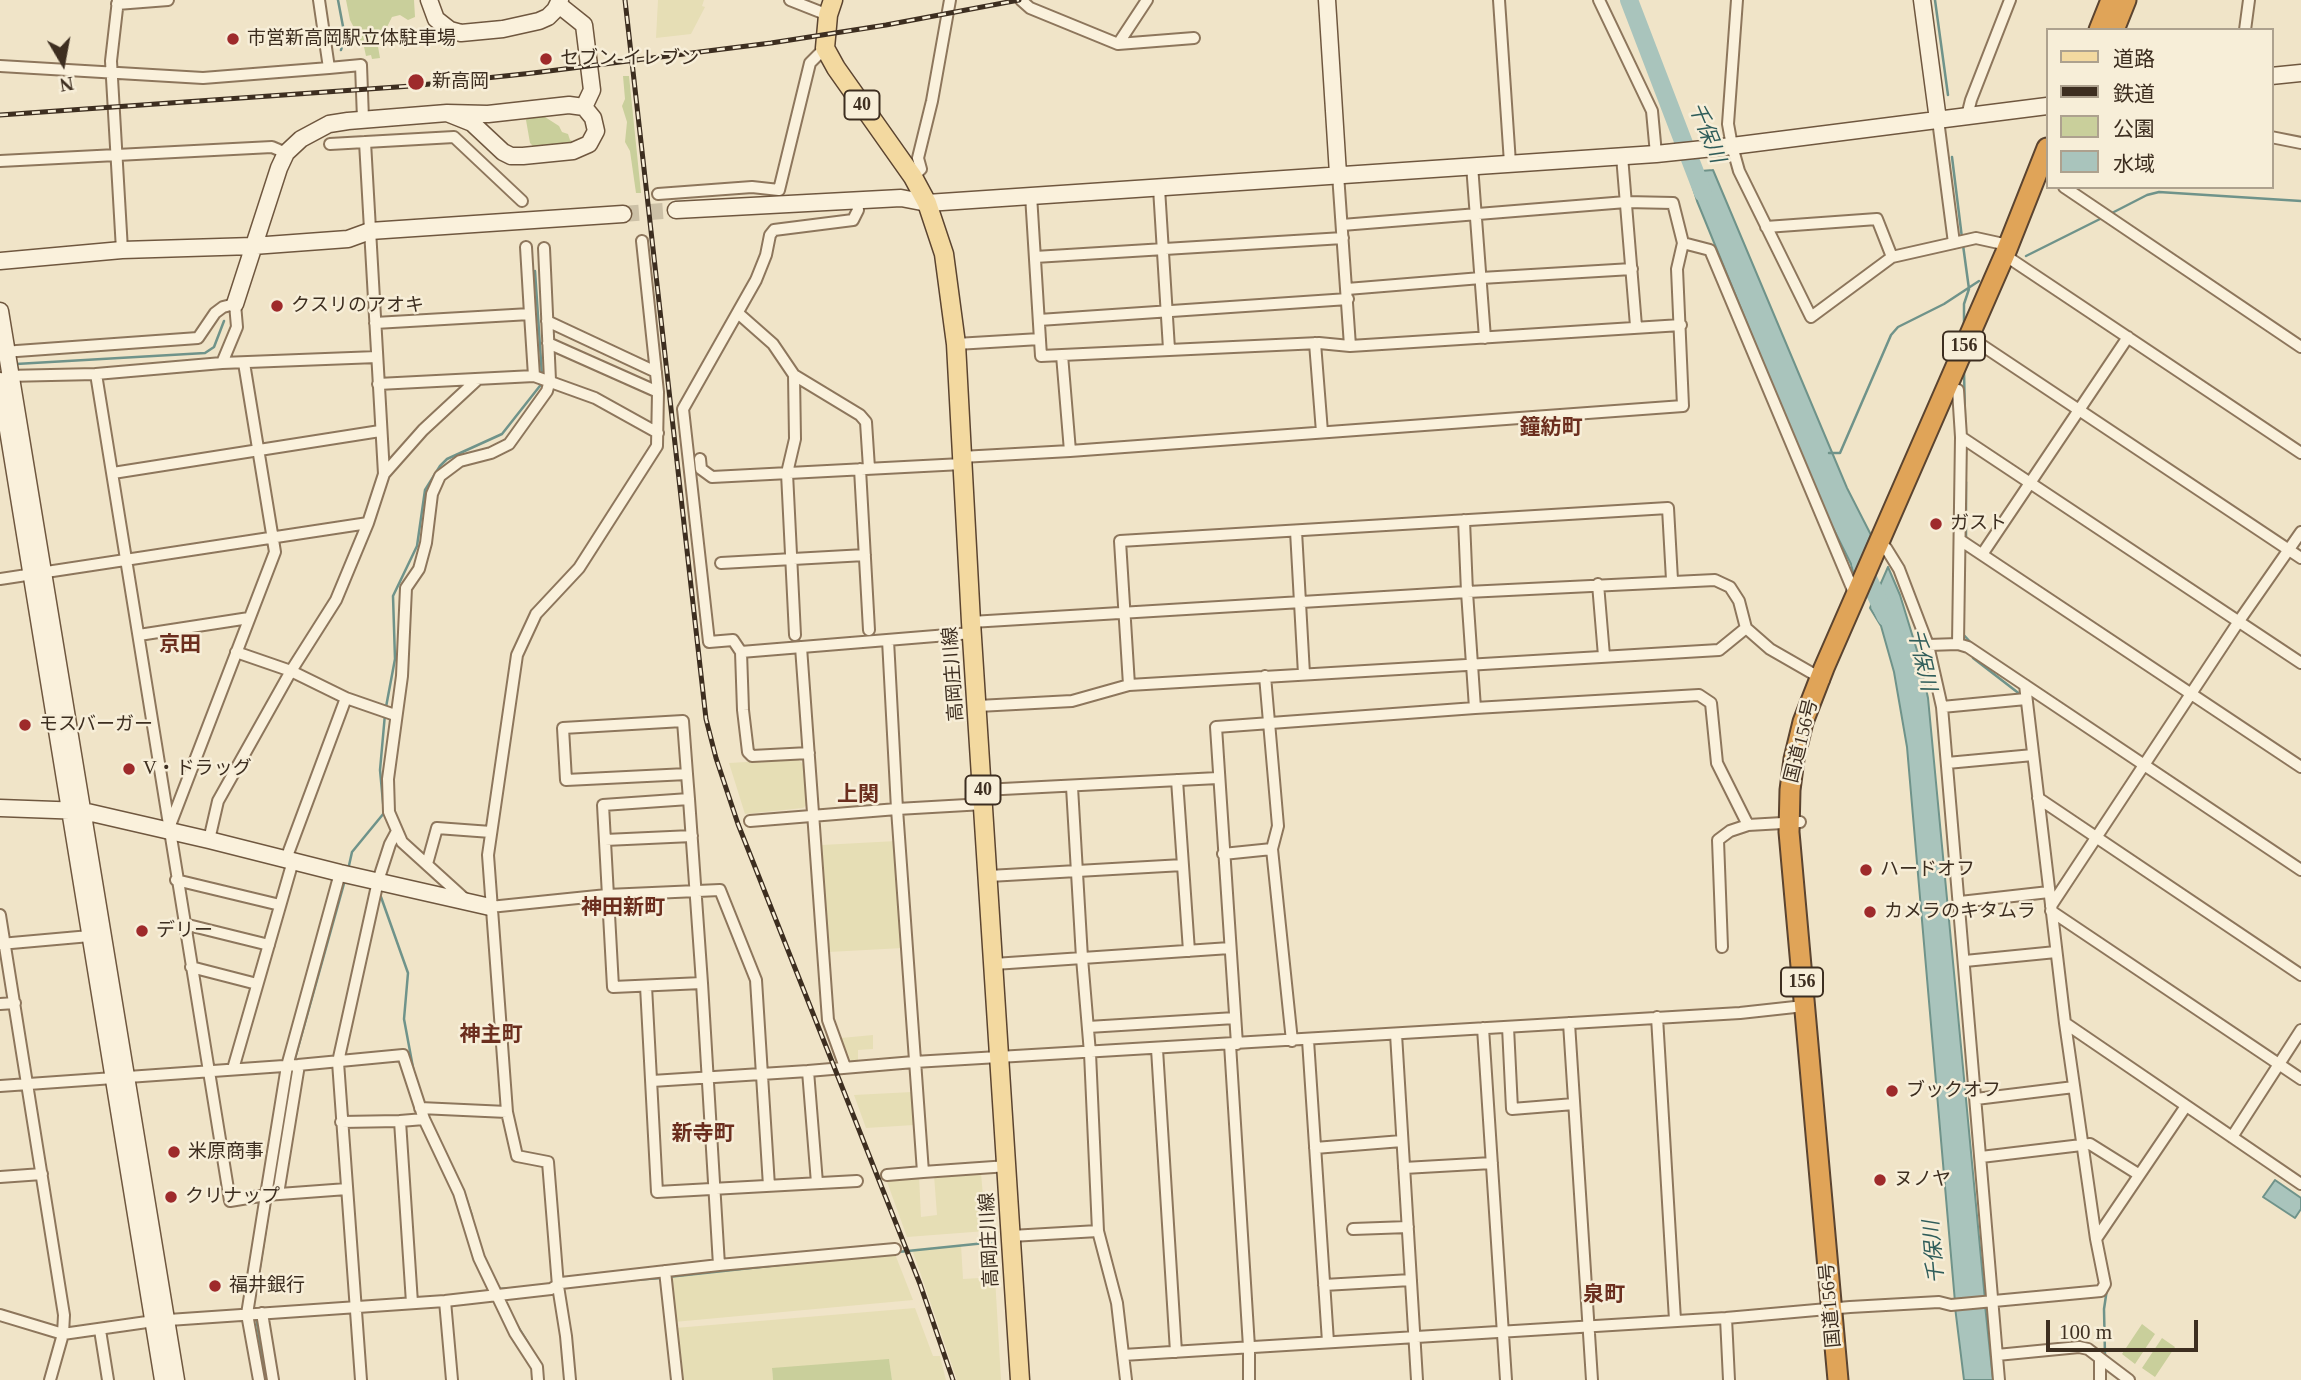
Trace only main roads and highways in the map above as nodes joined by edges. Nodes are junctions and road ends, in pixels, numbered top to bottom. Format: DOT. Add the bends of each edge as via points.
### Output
graph roads {
  1 [pos="2111,0"];
  2 [pos="2126,0"];
  3 [pos="830,7"];
  4 [pos="2100,28"];
  5 [pos="2115,28"];
  6 [pos="2046,151"];
  7 [pos="2046,182"];
  8 [pos="2010,253"];
  9 [pos="1883,548"];
  10 [pos="1795,823"];
  11 [pos="1837,1309"];
  12 [pos="1020,1380"];
  13 [pos="1838,1380"];
  14 [pos="1849,1380"];
  1 -- 4 [label="highway"];
  2 -- 5 [label="highway"];
  3 -- 12 [label="main road, 高岡庄川線 / 40" via="825,48 913,177 944,254 956,344"];
  6 -- 8 [label="highway, 国道156号 / 156"];
  7 -- 8 [label="highway, 国道156号 / 156"];
  8 -- 9 [label="highway, 国道156号 / 156"];
  8 -- 9 [label="highway, 国道156号 / 156" via="1958,390"];
  9 -- 10 [label="highway, 国道156号 / 156" via="1803,722 1794,759"];
  10 -- 11 [label="highway, 国道156号 / 156"];
  10 -- 11 [label="highway, 国道156号 / 156" via="1804,1006"];
  11 -- 13 [label="highway, 国道156号 / 156"];
  11 -- 14 [label="highway, 国道156号 / 156"];
}
